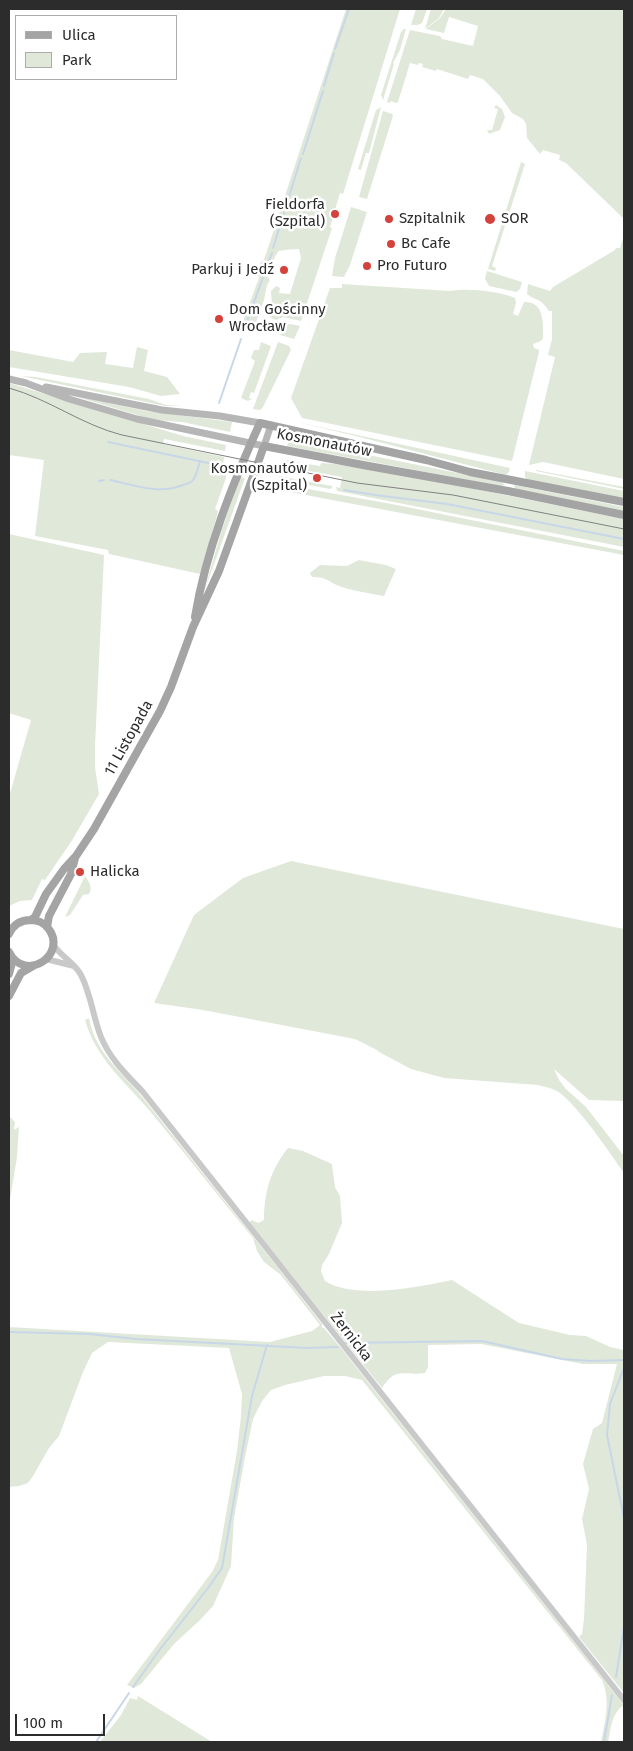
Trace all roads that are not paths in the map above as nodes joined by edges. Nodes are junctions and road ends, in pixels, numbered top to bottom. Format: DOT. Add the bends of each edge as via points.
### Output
graph roads {
  1 [pos="9,380"];
  2 [pos="23,382"];
  3 [pos="260,423"];
  4 [pos="271,426"];
  5 [pos="251,443"];
  6 [pos="264,446"];
  7 [pos="624,502"];
  8 [pos="624,515"];
  9 [pos="193,627"];
  10 [pos="76,856"];
  11 [pos="31,920"];
  12 [pos="47,927"];
  13 [pos="10,930"];
  14 [pos="53,944"];
  15 [pos="11,955"];
  16 [pos="46,959"];
  17 [pos="33,966"];
  18 [pos="74,966"];
  19 [pos="9,974"];
  20 [pos="9,996"];
  21 [pos="624,1700"];
  1 -- 2 [label="main road, Kosmonautów"];
  2 -- 3 [label="main road, Kosmonautów" via="162,410"];
  2 -- 5 [label="main road, Kosmonautów" via="137,419"];
  3 -- 4 [label="main road, Kosmonautów"];
  3 -- 5 [label="main road, 11 Listopada"];
  4 -- 6 [label="main road, 11 Listopada"];
  4 -- 7 [label="main road, Kosmonautów" via="470,472"];
  5 -- 6 [label="main road, Kosmonautów"];
  5 -- 9 [label="main road, 11 Listopada" via="216,533"];
  6 -- 8 [label="main road, Kosmonautów"];
  6 -- 9 [label="main road, 11 Listopada" via="219,571"];
  9 -- 10 [label="main road, 11 Listopada" via="160,712"];
  10 -- 11 [label="main road, 11 Listopada" via="46,894"];
  10 -- 12 [label="main road, 11 Listopada"];
  11 -- 12 [label="main road"];
  11 -- 13 [label="main road" via="20,922"];
  12 -- 14 [label="main road"];
  14 -- 16 [label="main road"];
  14 -- 18 [label="street"];
  15 -- 17 [label="main road" via="20,964"];
  15 -- 19 [label="main road"];
  16 -- 17 [label="main road"];
  16 -- 18 [label="street"];
  17 -- 20 [label="main road" via="21,973"];
  18 -- 21 [label="street, Żernicka" via="82,977 101,1038 120,1069 142,1092"];
}
